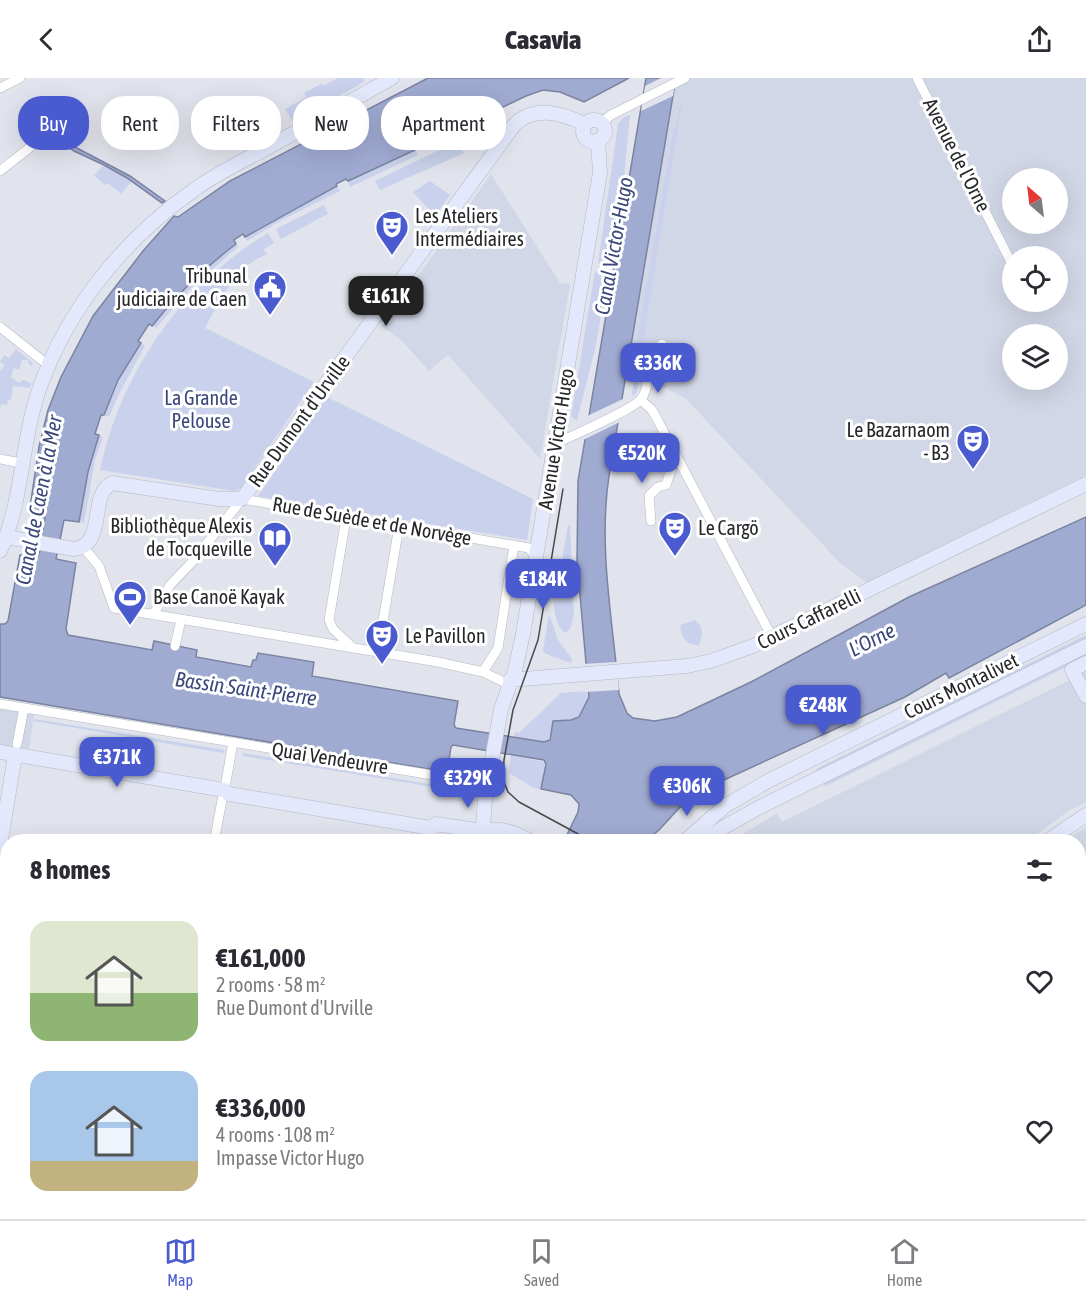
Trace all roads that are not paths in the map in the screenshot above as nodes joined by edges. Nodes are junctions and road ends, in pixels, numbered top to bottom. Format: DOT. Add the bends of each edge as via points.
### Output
graph roads {
  1 [pos="20,78"];
  2 [pos="392,78"];
  3 [pos="685,78"];
  4 [pos="917,78"];
  5 [pos="0,88"];
  6 [pos="602,123"];
  7 [pos="585,124"];
  8 [pos="598,140"];
  9 [pos="27,150"];
  10 [pos="0,171"];
  11 [pos="1003,246"];
  12 [pos="0,327"];
  13 [pos="662,344"];
  14 [pos="48,365"];
  15 [pos="641,400"];
  16 [pos="555,444"];
  17 [pos="676,455"];
  18 [pos="0,459"];
  19 [pos="21,463"];
  20 [pos="1086,484"];
  21 [pos="242,499"];
  22 [pos="346,518"];
  23 [pos="651,521"];
  24 [pos="399,526"];
  25 [pos="6,537"];
  26 [pos="514,545"];
  27 [pos="79,548"];
  28 [pos="0,550"];
  29 [pos="532,553"];
  30 [pos="153,615"];
  31 [pos="181,620"];
  32 [pos="1086,624"];
  33 [pos="772,637"];
  34 [pos="175,646"];
  35 [pos="1086,646"];
  36 [pos="352,647"];
  37 [pos="378,651"];
  38 [pos="1086,663"];
  39 [pos="483,672"];
  40 [pos="509,682"];
  41 [pos="1086,696"];
  42 [pos="0,704"];
  43 [pos="24,708"];
  44 [pos="233,742"];
  45 [pos="16,750"];
  46 [pos="0,752"];
  47 [pos="463,780"];
  48 [pos="225,785"];
  49 [pos="1086,815"];
  50 [pos="2,834"];
  51 [pos="216,834"];
  52 [pos="473,834"];
  53 [pos="482,834"];
  54 [pos="484,834"];
  55 [pos="515,834"];
  56 [pos="693,834"];
  57 [pos="714,834"];
  58 [pos="1058,834"];
  1 -- 5 [label="street"];
  2 -- 14 [label="street" via="205,182 165,212 100,280 70,323"];
  3 -- 6 [label="street"];
  4 -- 11 [label="street, Avenue de l'Orne"];
  6 -- 7 [label="street" via="593,120"];
  6 -- 8 [label="street" via="603,137"];
  7 -- 8 [label="street" via="585,136"];
  7 -- 21 [label="street, Rue Dumont d'Urville" via="562,115 535,113 517,121"];
  8 -- 16 [label="street, Avenue Victor Hugo" via="600,173"];
  9 -- 10 [label="street"];
  12 -- 14 [label="street"];
  13 -- 15 [label="street" via="652,353"];
  14 -- 19 [label="street"];
  15 -- 16 [label="street"];
  15 -- 17 [label="street" via="652,410"];
  16 -- 29 [label="street, Avenue Victor Hugo"];
  17 -- 23 [label="street" via="666,485 649,496"];
  17 -- 33 [label="street"];
  18 -- 19 [label="street"];
  19 -- 25 [label="street"];
  20 -- 33 [label="street, Cours Caffarelli"];
  21 -- 22 [label="street, Rue de Suède et de Norvège"];
  21 -- 27 [label="street, Rue de Suède et de Norvège" via="108,485 90,539"];
  21 -- 30 [label="street, Rue Dumont d'Urville" via="170,585"];
  22 -- 24 [label="street, Rue de Suède et de Norvège"];
  22 -- 36 [label="street" via="329,620"];
  24 -- 26 [label="street, Rue de Suède et de Norvège"];
  24 -- 37 [label="street"];
  25 -- 27 [label="street"];
  25 -- 28 [label="street"];
  26 -- 29 [label="street, Rue de Suède et de Norvège"];
  26 -- 39 [label="street" via="498,648"];
  27 -- 30 [label="street" via="99,566 114,608"];
  29 -- 40 [label="street, Avenue Victor Hugo" via="519,655"];
  30 -- 31 [label="street"];
  31 -- 34 [label="street"];
  31 -- 36 [label="street"];
  32 -- 56 [label="street, Cours Montalivet" via="768,781 725,806"];
  33 -- 40 [label="street, Cours Caffarelli" via="730,656 687,666"];
  35 -- 57 [label="street, Cours Montalivet" via="760,807"];
  36 -- 37 [label="street"];
  37 -- 39 [label="street"];
  38 -- 41 [label="street" via="1072,670"];
  39 -- 40 [label="street"];
  40 -- 53 [label="street, Avenue Victor Hugo" via="496,734"];
  42 -- 43 [label="street, Quai Vendeuvre"];
  43 -- 44 [label="street, Quai Vendeuvre"];
  43 -- 45 [label="street"];
  44 -- 47 [label="street, Quai Vendeuvre"];
  44 -- 48 [label="street"];
  45 -- 46 [label="street"];
  45 -- 48 [label="street"];
  45 -- 50 [label="street"];
  48 -- 51 [label="street"];
  48 -- 52 [label="street" via="229,794"];
  49 -- 58 [label="street"];
  54 -- 55 [label="street" via="489,829"];
}
